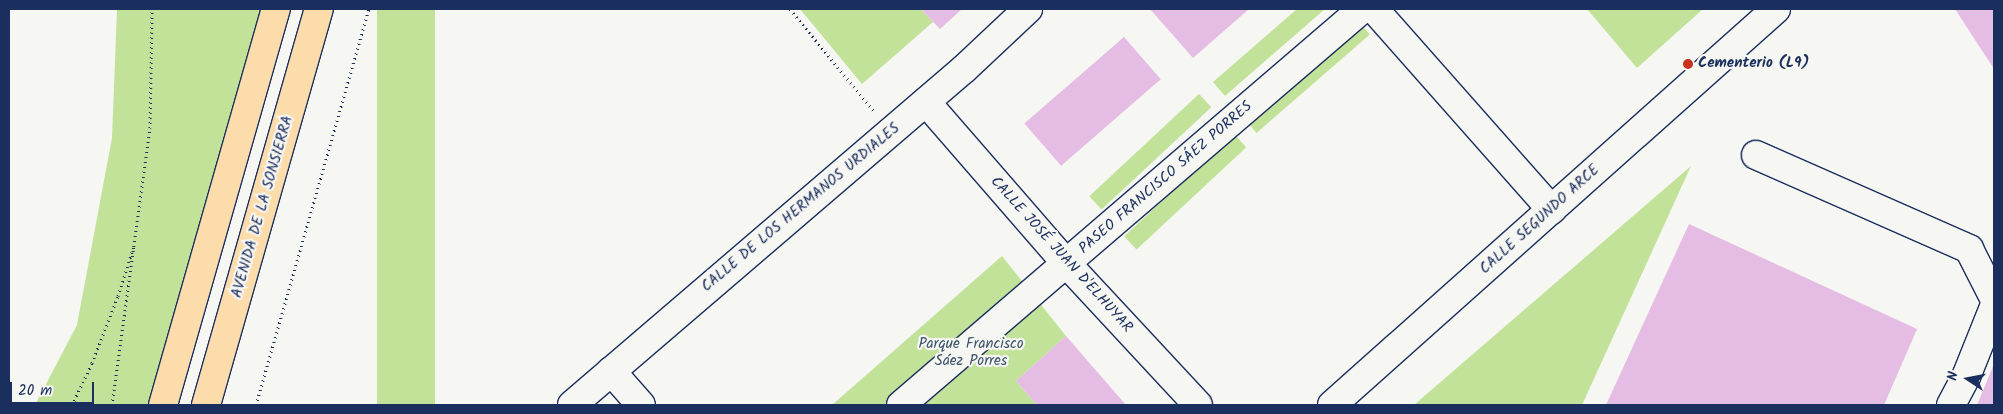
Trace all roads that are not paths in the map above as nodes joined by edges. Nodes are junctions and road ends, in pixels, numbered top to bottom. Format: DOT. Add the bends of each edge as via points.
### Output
graph roads {
  1 [pos="276,9"];
  2 [pos="319,9"];
  3 [pos="1028,9"];
  4 [pos="1362,9"];
  5 [pos="1374,9"];
  6 [pos="1760,9"];
  7 [pos="1776,9"];
  8 [pos="1748,35"];
  9 [pos="926,102"];
  10 [pos="1756,155"];
  11 [pos="1552,210"];
  12 [pos="1067,264"];
  13 [pos="1994,298"];
  14 [pos="1994,307"];
  15 [pos="611,371"];
  16 [pos="163,405"];
  17 [pos="206,405"];
  18 [pos="572,405"];
  19 [pos="641,405"];
  20 [pos="901,405"];
  21 [pos="1198,405"];
  22 [pos="1332,405"];
  23 [pos="1951,405"];
  1 -- 16 [label="main road"];
  2 -- 17 [label="main road, AVENIDA DE LA SONSIERRA"];
  3 -- 9 [label="street, CALLE DE LOS HERMANOS URDIALES"];
  4 -- 12 [label="street, PASEO FRANCISCO SÁEZ PORRES"];
  5 -- 11 [label="street"];
  6 -- 8 [label="street, CALLE SEGUNDO ARCE"];
  7 -- 8 [label="street, CALLE SEGUNDO ARCE"];
  8 -- 11 [label="street, CALLE SEGUNDO ARCE"];
  9 -- 12 [label="street, CALLE JOSÉ JUAN D'ELHUYAR"];
  9 -- 15 [label="street, CALLE DE LOS HERMANOS URDIALES"];
  10 -- 13 [label="street" via="1969,249"];
  11 -- 22 [label="street, CALLE SEGUNDO ARCE"];
  12 -- 20 [label="street, PASEO FRANCISCO SÁEZ PORRES" via="1030,292"];
  12 -- 21 [label="street, CALLE JOSÉ JUAN D'ELHUYAR"];
  14 -- 23 [label="street"];
  15 -- 18 [label="street, CALLE DE LOS HERMANOS URDIALES"];
  15 -- 19 [label="street"];
}
